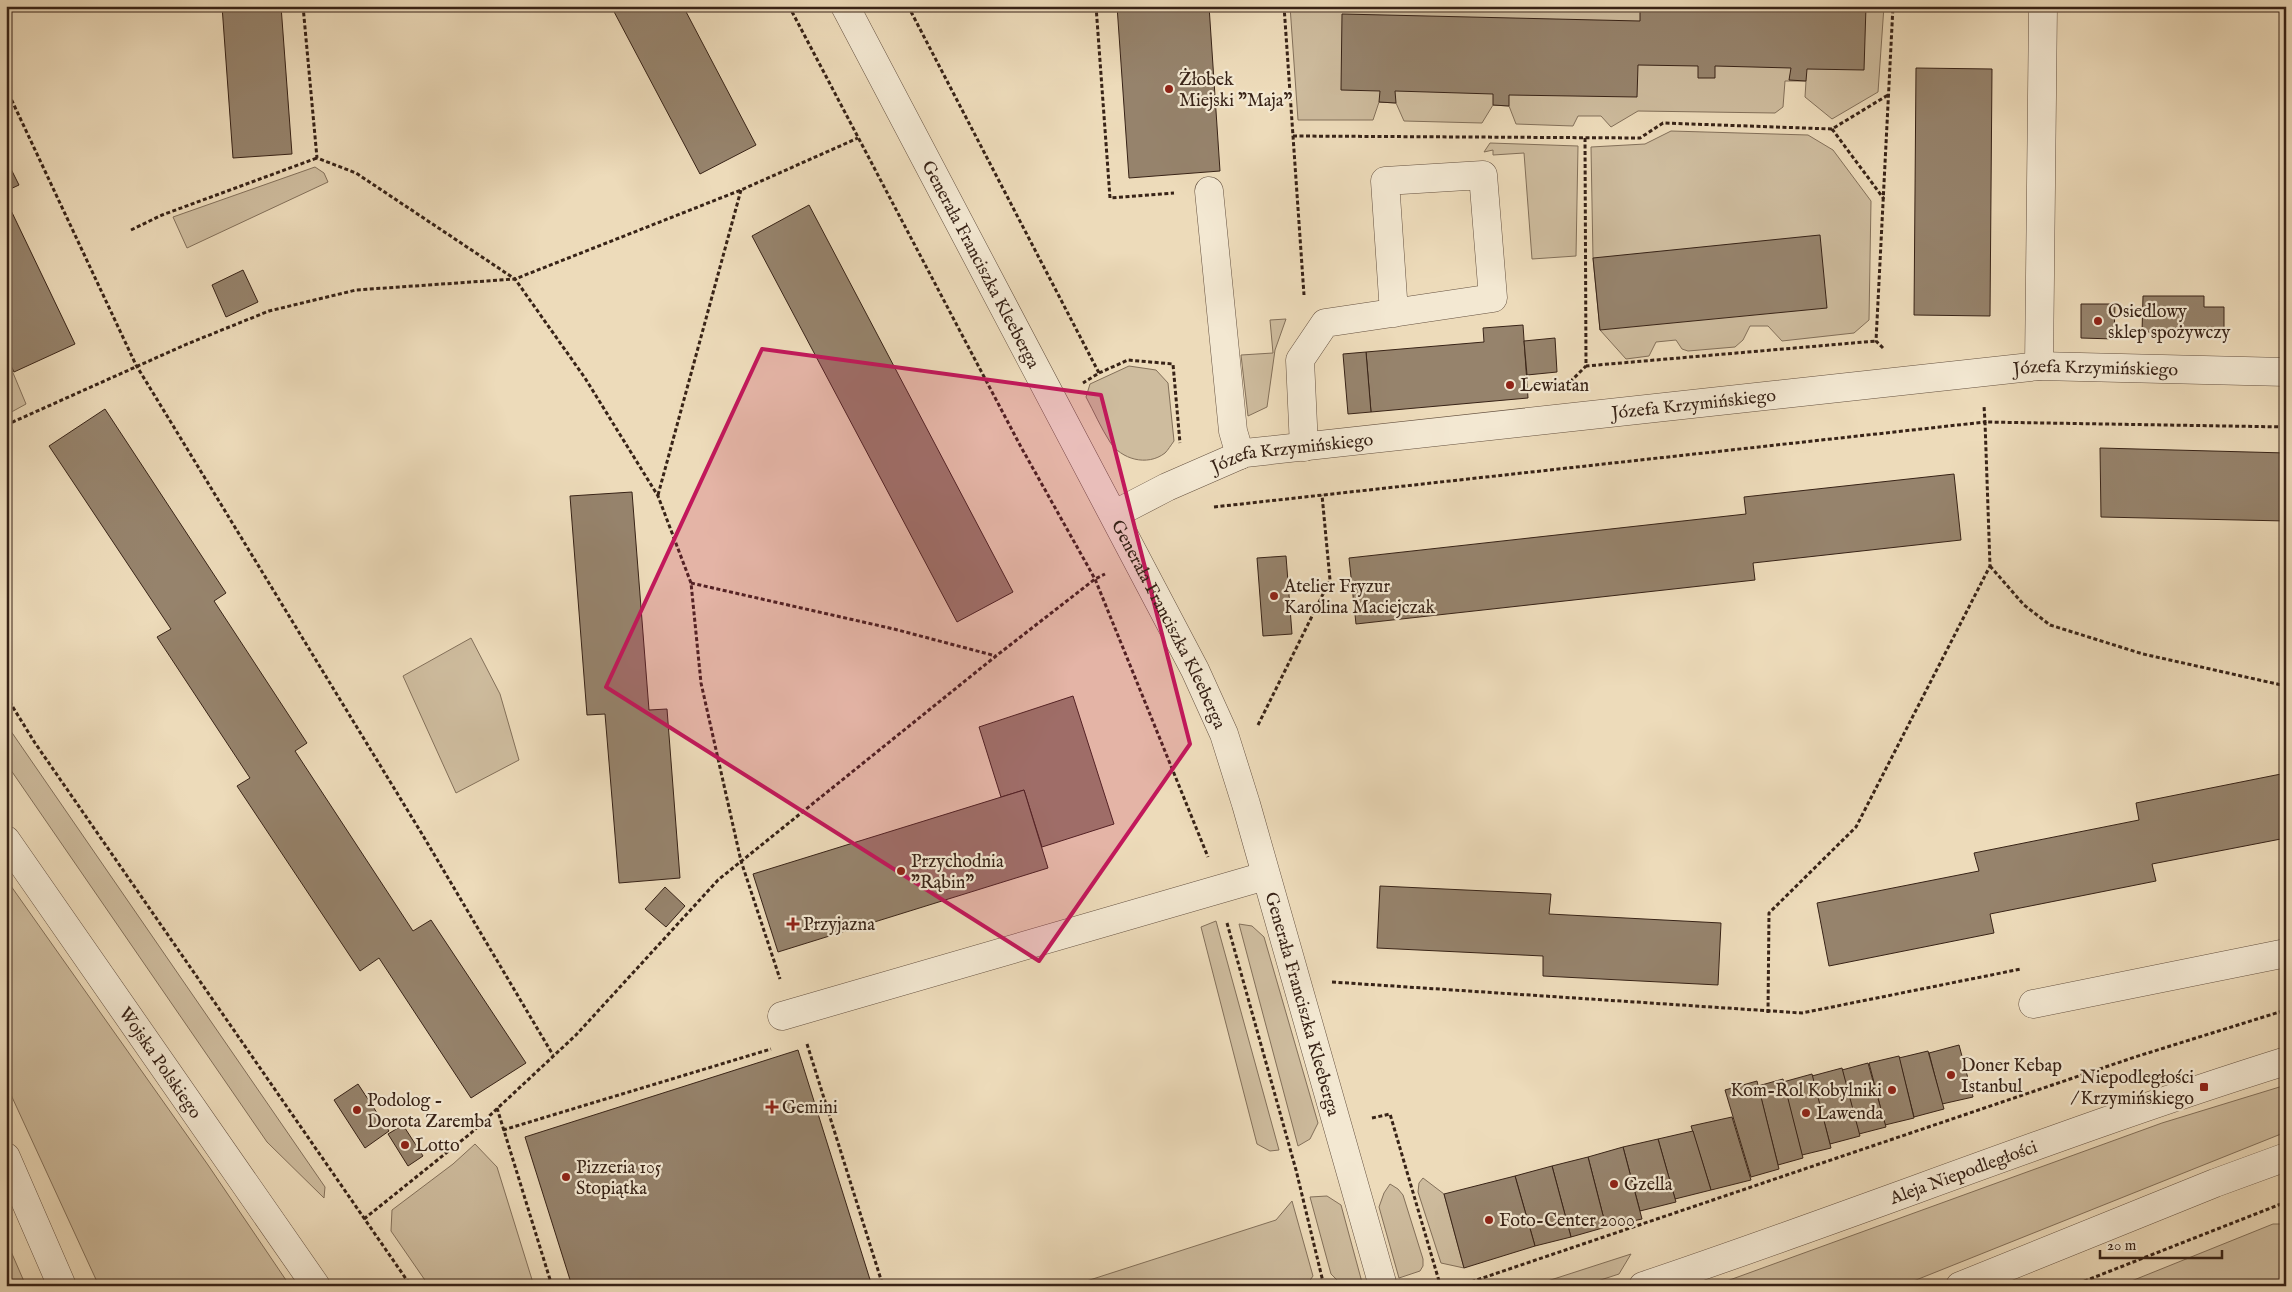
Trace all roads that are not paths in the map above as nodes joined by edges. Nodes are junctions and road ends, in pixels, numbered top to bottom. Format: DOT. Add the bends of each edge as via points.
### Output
graph roads {
  1 [pos="845,6"];
  2 [pos="2043,6"];
  3 [pos="1209,191"];
  4 [pos="1394,313"];
  5 [pos="2039,366"];
  6 [pos="2286,372"];
  7 [pos="1304,447"];
  8 [pos="1240,456"];
  9 [pos="1115,514"];
  10 [pos="6,840"];
  11 [pos="1265,876"];
  12 [pos="2286,953"];
  13 [pos="2033,1004"];
  14 [pos="782,1016"];
  15 [pos="2286,1061"];
  16 [pos="6,1157"];
  17 [pos="2286,1157"];
  18 [pos="62,1286"];
  19 [pos="316,1286"];
  20 [pos="1383,1286"];
  21 [pos="1642,1286"];
  22 [pos="1960,1286"];
  1 -- 9 [label="street, Generała Franciszka Kleeberga"];
  2 -- 5 [label="street"];
  3 -- 8 [label="street" via="1233,431"];
  4 -- 4 [label="street" via="1493,298 1483,175 1385,181"];
  4 -- 7 [label="street" via="1325,323 1300,360"];
  5 -- 6 [label="street, Józefa Krzymińskiego"];
  5 -- 7 [label="street, Józefa Krzymińskiego"];
  7 -- 8 [label="street, Józefa Krzymińskiego"];
  8 -- 9 [label="street, Józefa Krzymińskiego" via="1167,487"];
  9 -- 11 [label="street, Generała Franciszka Kleeberga" via="1196,670 1224,734"];
  10 -- 19 [label="street, Wojska Polskiego"];
  11 -- 14 [label="street"];
  11 -- 20 [label="street, Generała Franciszka Kleeberga"];
  12 -- 13 [label="street"];
  15 -- 21 [label="street, Aleja Niepodległości" via="2114,1117"];
  16 -- 18 [label="street"];
  17 -- 22 [label="street"];
}
